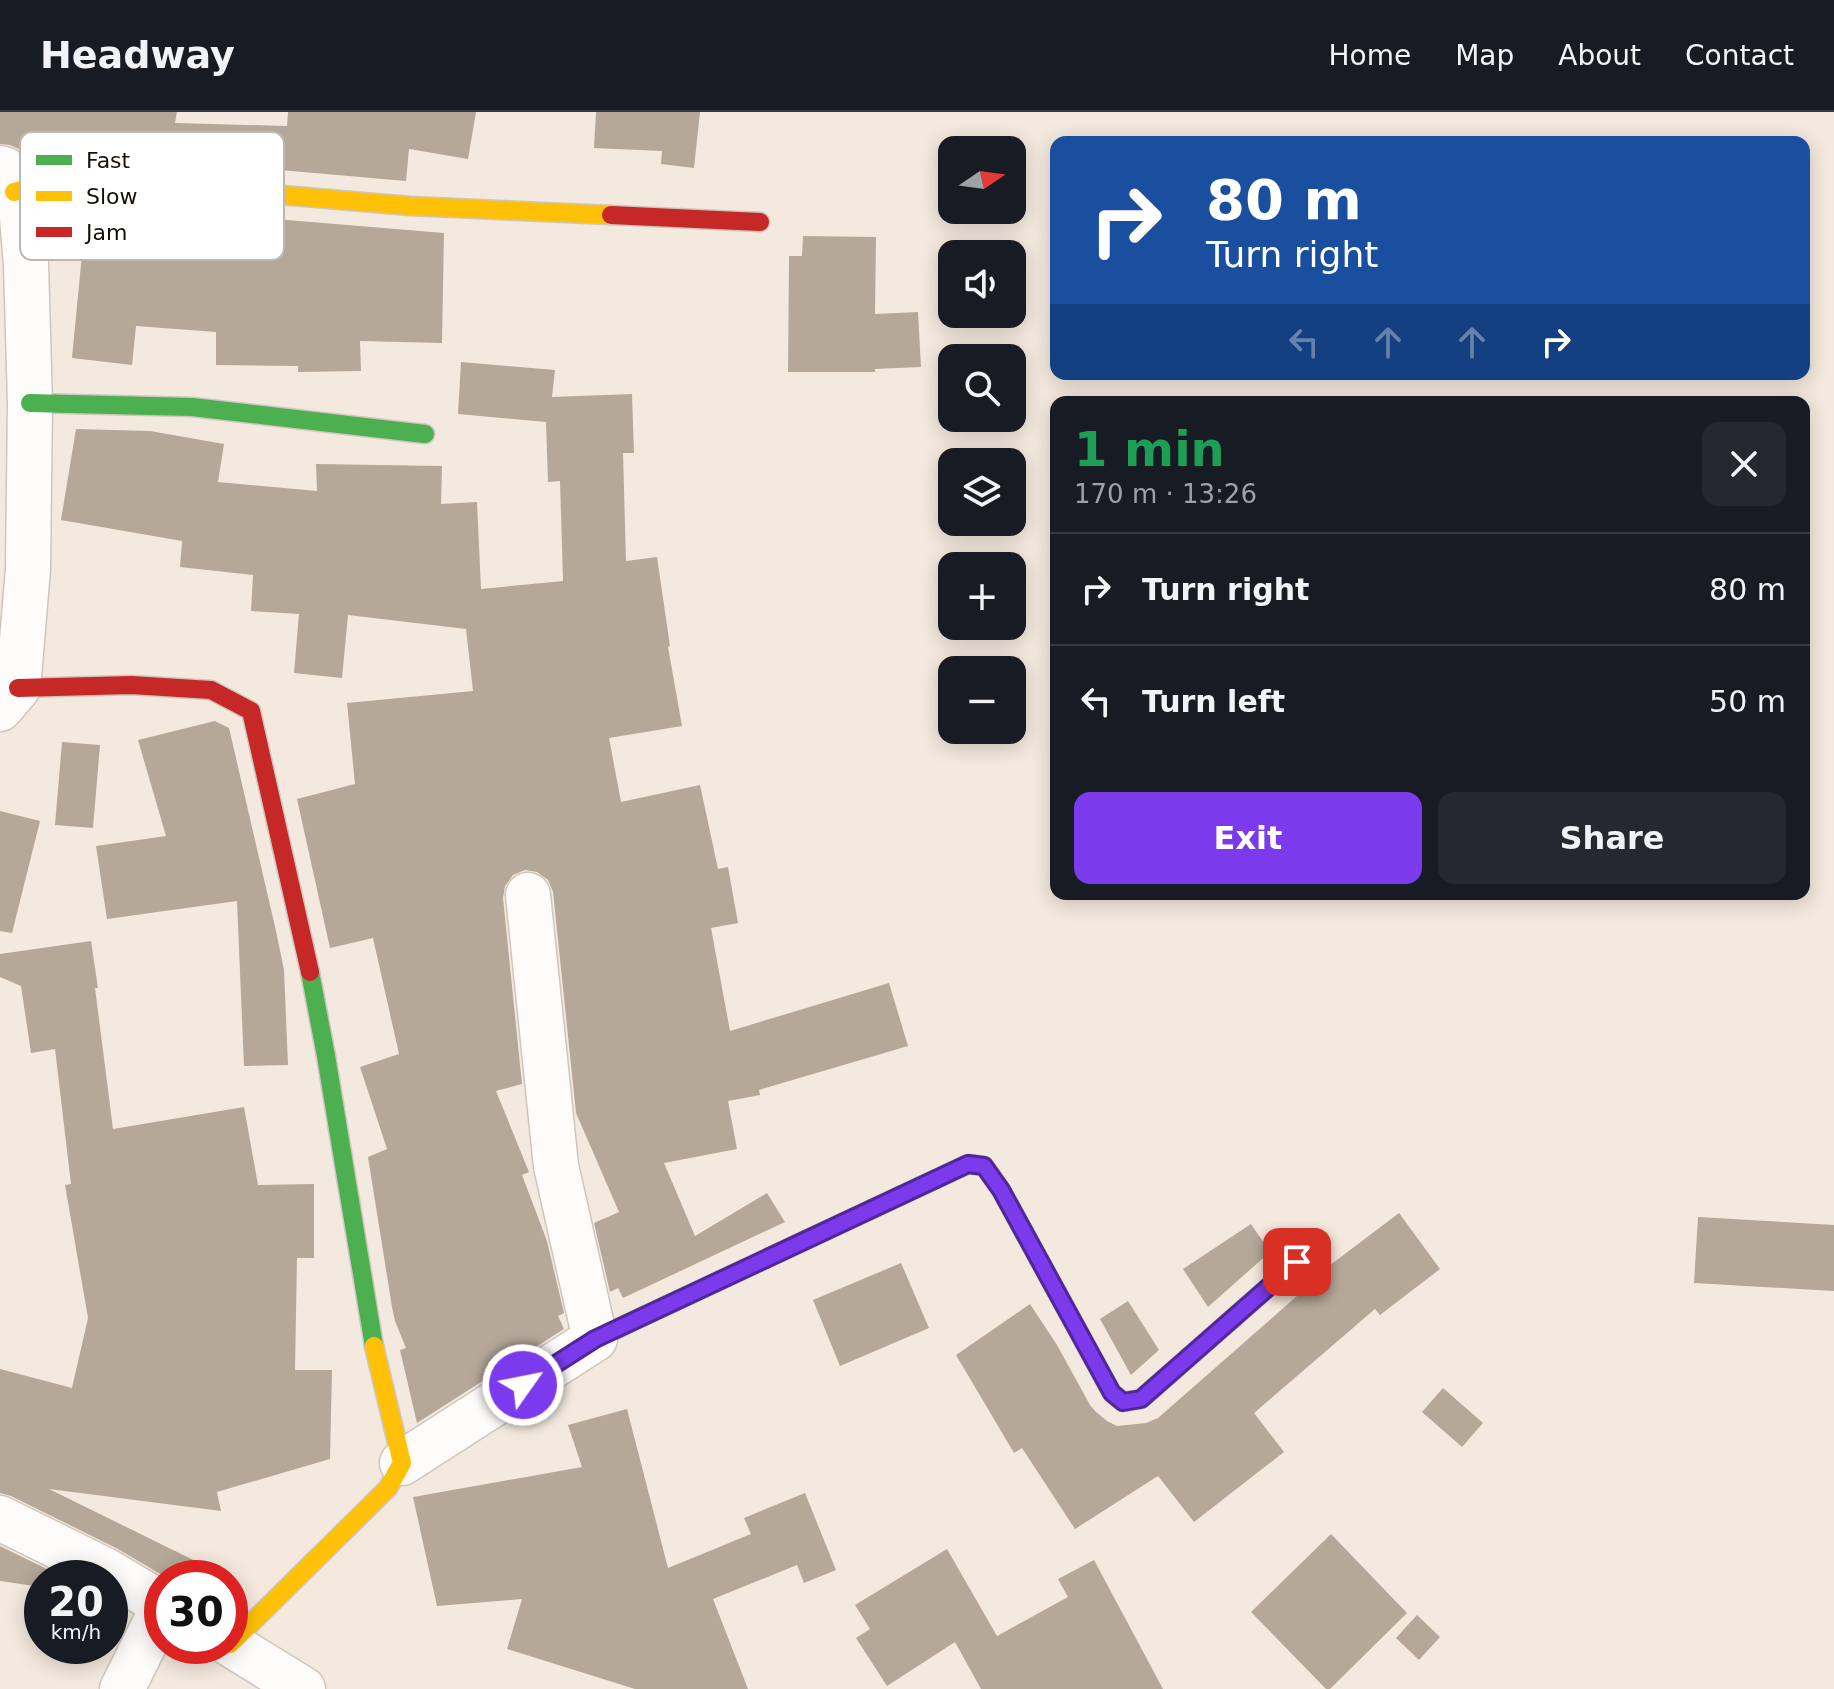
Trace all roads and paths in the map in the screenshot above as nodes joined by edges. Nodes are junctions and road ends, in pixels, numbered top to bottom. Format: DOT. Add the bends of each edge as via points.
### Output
graph roads {
  1 [pos="7,180"];
  2 [pos="284,195"];
  3 [pos="20,204"];
  4 [pos="760,222"];
  5 [pos="26,260"];
  6 [pos="30,403"];
  7 [pos="425,434"];
  8 [pos="9,699"];
  9 [pos="528,895"];
  10 [pos="1297,1262"];
  11 [pos="595,1339"];
  12 [pos="402,1463"];
  13 [pos="0,1518"];
  14 [pos="144,1595"];
  15 [pos="248,1626"];
  16 [pos="144,1644"];
  17 [pos="248,1655"];
  18 [pos="122,1689"];
  19 [pos="303,1689"];
  1 -- 3 [label="street"];
  2 -- 4 [label="street"];
  5 -- 6 [label="street"];
  6 -- 7 [label="street" via="192,407"];
  6 -- 8 [label="street" via="28,569"];
  8 -- 12 [label="street" via="131,685 211,690 251,711 326,1056 375,1347"];
  9 -- 11 [label="street" via="556,1166"];
  10 -- 11 [label="street" via="1141,1399 1123,1402 1112,1393 1001,1190 984,1166 968,1164"];
  11 -- 12 [label="street"];
  12 -- 15 [label="street" via="388,1488"];
  13 -- 14 [label="street"];
  16 -- 18 [label="street"];
  17 -- 19 [label="street"];
}
